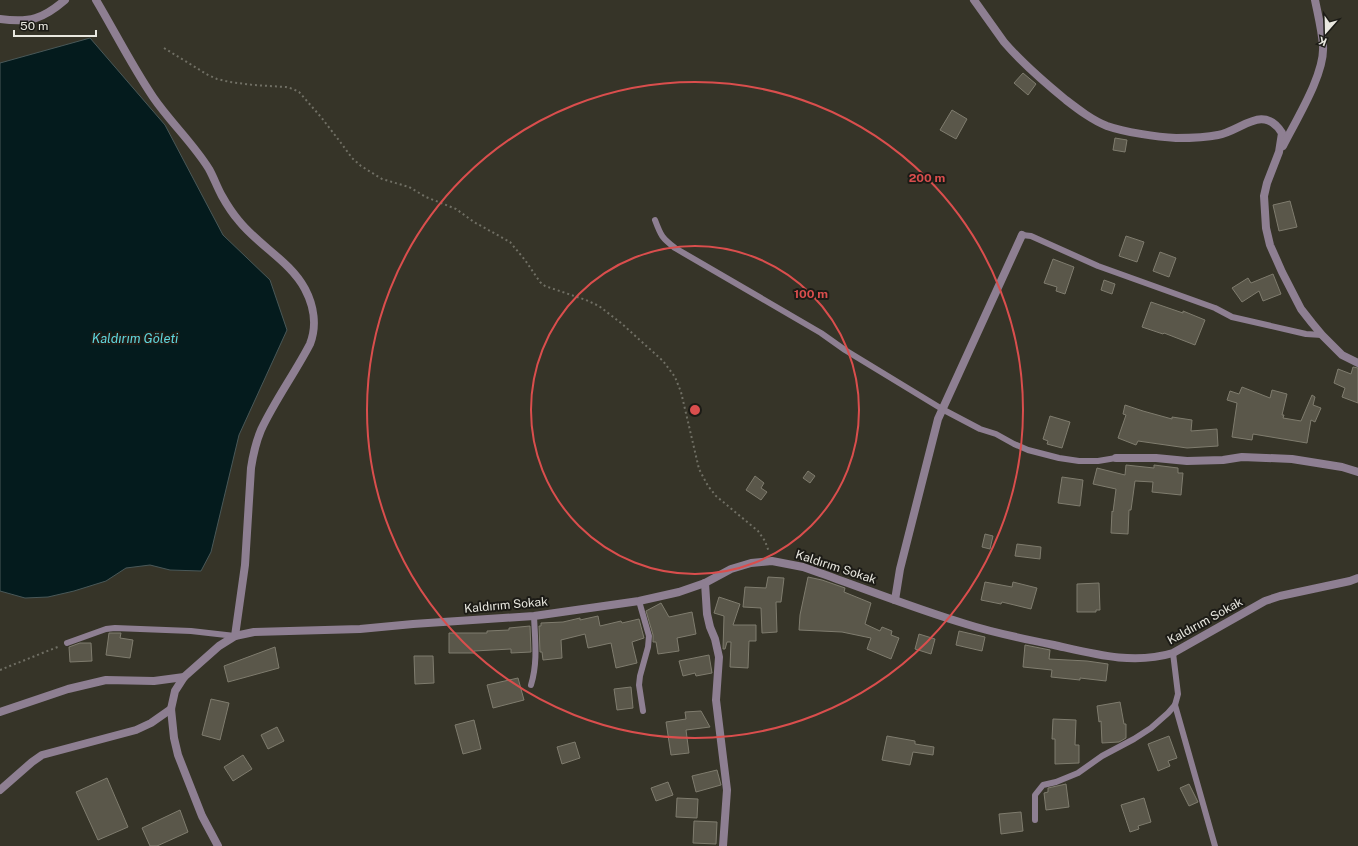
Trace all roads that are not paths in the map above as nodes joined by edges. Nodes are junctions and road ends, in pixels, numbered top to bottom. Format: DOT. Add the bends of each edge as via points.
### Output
graph roads {
  1 [pos="65,0"];
  2 [pos="96,0"];
  3 [pos="974,0"];
  4 [pos="1315,0"];
  5 [pos="0,19"];
  6 [pos="1279,152"];
  7 [pos="655,220"];
  8 [pos="1022,235"];
  9 [pos="1322,335"];
  10 [pos="1358,363"];
  11 [pos="942,410"];
  12 [pos="1116,458"];
  13 [pos="1358,472"];
  14 [pos="1358,578"];
  15 [pos="705,583"];
  16 [pos="895,600"];
  17 [pos="639,601"];
  18 [pos="534,616"];
  19 [pos="235,636"];
  20 [pos="67,643"];
  21 [pos="1173,653"];
  22 [pos="184,677"];
  23 [pos="531,684"];
  24 [pos="1175,705"];
  25 [pos="171,709"];
  26 [pos="643,711"];
  27 [pos="0,712"];
  28 [pos="0,790"];
  29 [pos="1035,820"];
  30 [pos="218,846"];
  31 [pos="723,846"];
  32 [pos="1215,846"];
  1 -- 5 [label="street" via="47,14 32,20"];
  2 -- 19 [label="street" via="154,98 188,139 240,222 298,279 305,288 314,314 315,324 310,344 261,430 254,454 245,565"];
  3 -- 6 [label="street" via="1005,42 1030,68 1091,118 1127,132 1175,138 1220,135 1253,120 1262,119 1272,121 1279,127 1282,133"];
  4 -- 6 [label="street" via="1323,47 1320,68"];
  6 -- 9 [label="street" via="1264,196 1267,233 1275,258 1301,309"];
  7 -- 11 [label="lane" via="664,240 675,248 821,333"];
  8 -- 9 [label="lane" via="1031,236 1098,266 1232,316 1306,334"];
  8 -- 11 [label="street"];
  9 -- 10 [label="street" via="1342,355"];
  11 -- 12 [label="lane" via="1028,450 1079,461"];
  11 -- 16 [label="street" via="900,569"];
  12 -- 13 [label="street" via="1187,461 1242,457 1292,459"];
  14 -- 21 [label="street, Kaldırım Sokak" via="1265,601"];
  15 -- 16 [label="street, Kaldırım Sokak" via="731,569 751,563 772,561 820,572"];
  15 -- 17 [label="street, Kaldırım Sokak"];
  15 -- 31 [label="street" via="707,614 719,657 716,700 727,790"];
  16 -- 21 [label="street, Kaldırım Sokak" via="966,624 1103,656 1143,659"];
  17 -- 18 [label="street, Kaldırım Sokak"];
  17 -- 26 [label="lane" via="649,636 639,685"];
  18 -- 19 [label="street, Kaldırım Sokak" via="360,629 254,632"];
  18 -- 23 [label="lane" via="536,660"];
  19 -- 20 [label="lane" via="106,628"];
  19 -- 22 [label="street, Kaldırım Sokak" via="219,646"];
  21 -- 24 [label="lane" via="1178,694"];
  22 -- 25 [label="street" via="175,691"];
  22 -- 27 [label="street" via="154,681 106,680 61,691"];
  24 -- 29 [label="lane" via="1151,728 1125,745 1102,756 1078,773 1043,785 1035,795"];
  24 -- 32 [label="lane"];
  25 -- 28 [label="street" via="136,730 42,755"];
  25 -- 30 [label="street" via="178,755 202,816"];
}
